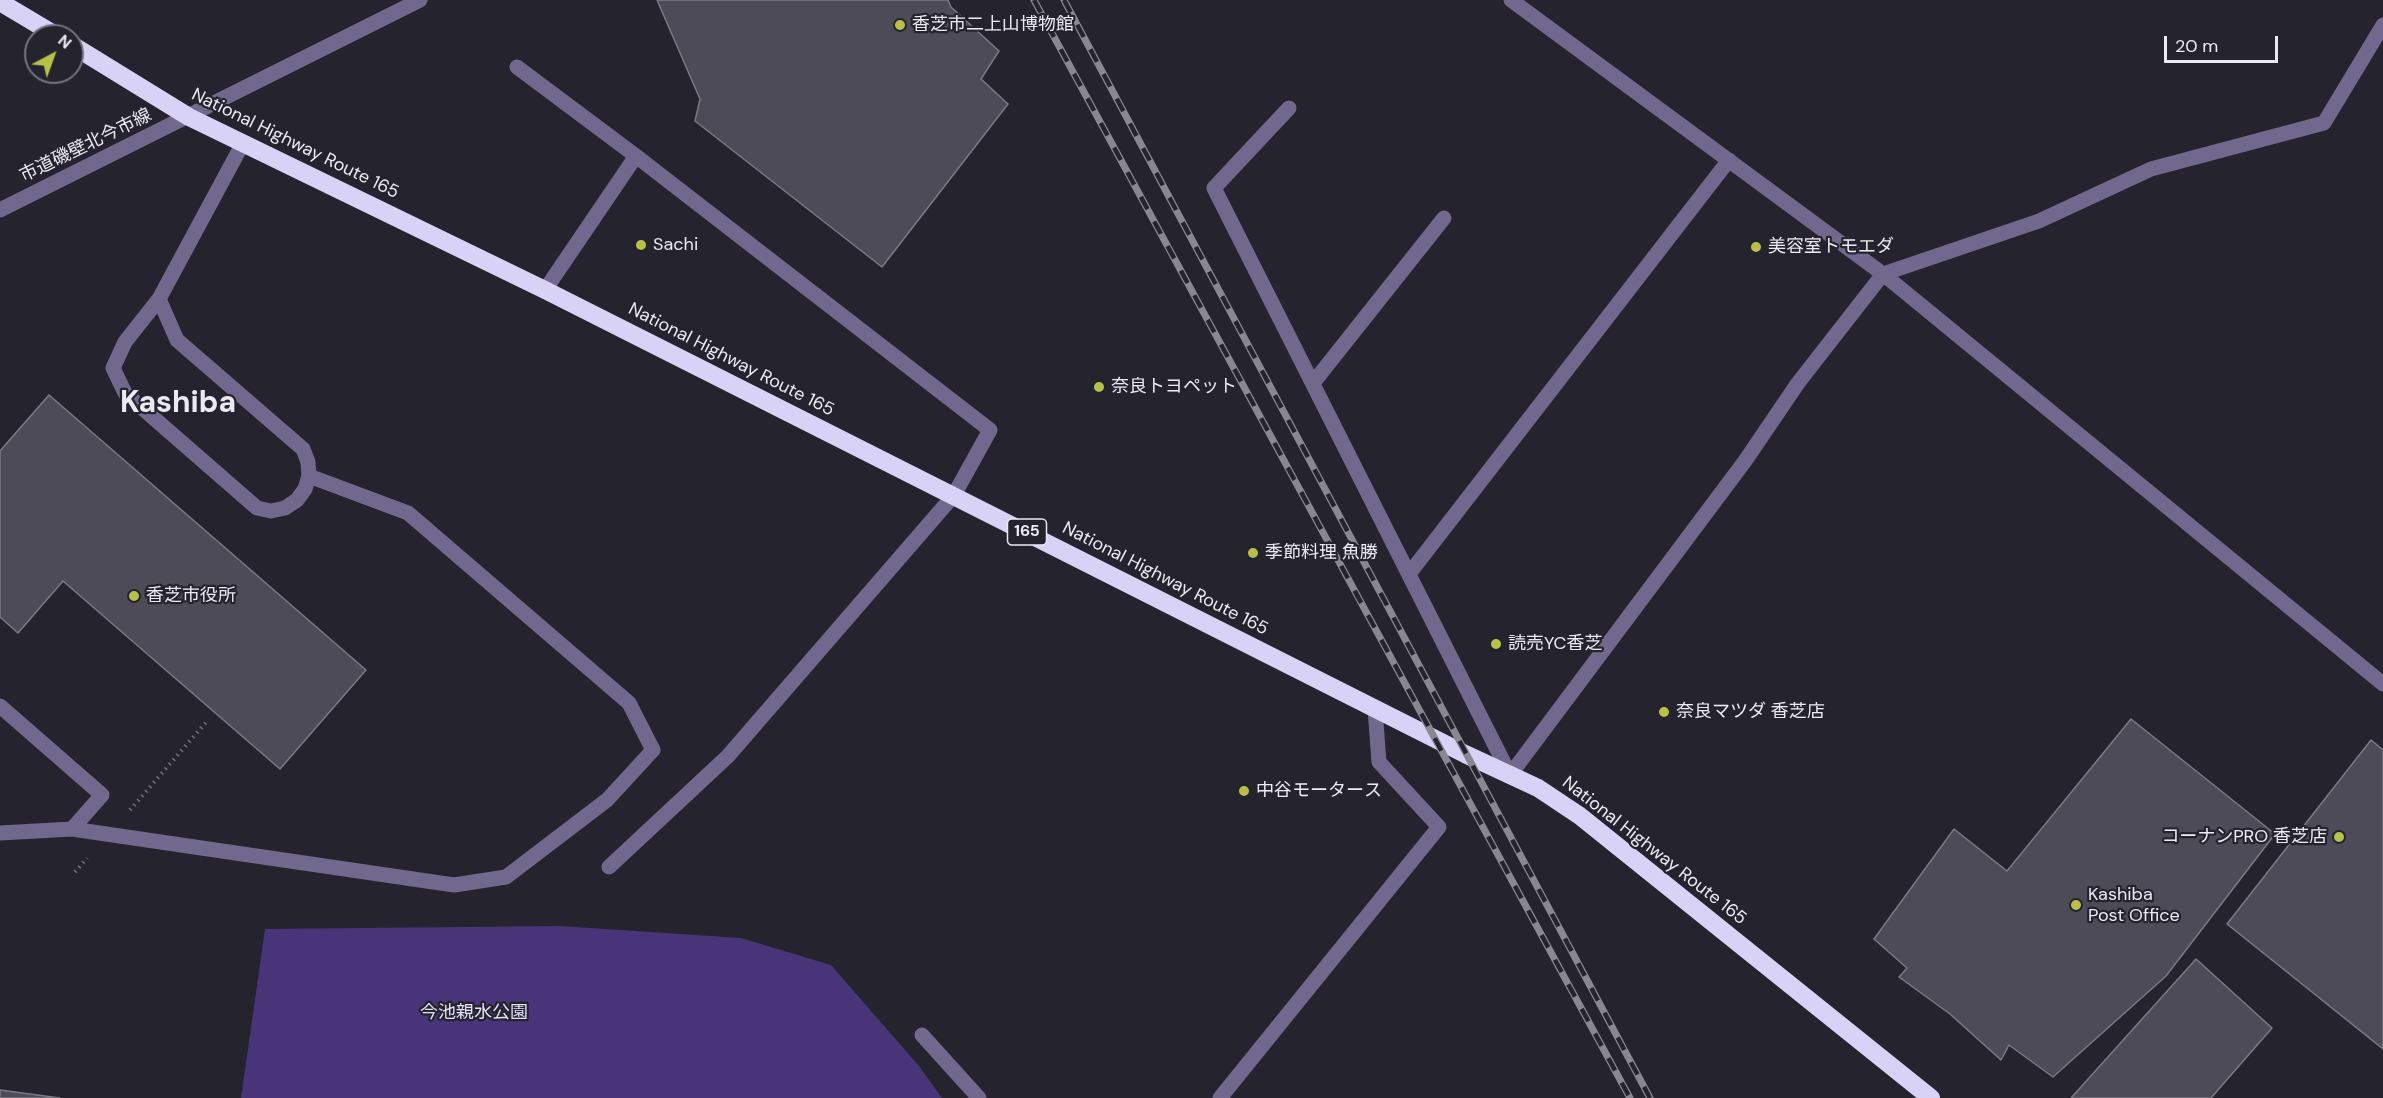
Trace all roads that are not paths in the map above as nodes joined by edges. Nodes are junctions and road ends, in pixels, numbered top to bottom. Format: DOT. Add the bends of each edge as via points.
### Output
graph roads {
  1 [pos="420,0"];
  2 [pos="1511,0"];
  3 [pos="0,2"];
  4 [pos="37,24"];
  5 [pos="2383,25"];
  6 [pos="84,52"];
  7 [pos="517,67"];
  8 [pos="1289,108"];
  9 [pos="189,117"];
  10 [pos="243,143"];
  11 [pos="636,156"];
  12 [pos="1729,160"];
  13 [pos="0,210"];
  14 [pos="1444,218"];
  15 [pos="1883,274"];
  16 [pos="545,290"];
  17 [pos="159,299"];
  18 [pos="1313,383"];
  19 [pos="309,476"];
  20 [pos="954,495"];
  21 [pos="1409,574"];
  22 [pos="2383,683"];
  23 [pos="0,706"];
  24 [pos="1375,709"];
  25 [pos="1510,775"];
  26 [pos="72,830"];
  27 [pos="0,833"];
  28 [pos="609,867"];
  29 [pos="922,1035"];
  30 [pos="979,1098"];
  31 [pos="1220,1098"];
  32 [pos="1932,1098"];
  1 -- 9 [label="street, 市道磯壁北今市線"];
  2 -- 12 [label="street"];
  3 -- 4 [label="highway"];
  5 -- 15 [label="street" via="2324,123 2151,169 2039,221"];
  6 -- 9 [label="highway, National Highway Route 165 / 165"];
  7 -- 11 [label="street"];
  8 -- 18 [label="street" via="1214,188"];
  9 -- 10 [label="highway, National Highway Route 165 / 165"];
  9 -- 13 [label="street, 市道磯壁北今市線"];
  10 -- 16 [label="highway, National Highway Route 165 / 165"];
  10 -- 17 [label="street"];
  11 -- 16 [label="street"];
  11 -- 20 [label="street" via="990,430"];
  12 -- 15 [label="street"];
  12 -- 21 [label="street"];
  14 -- 18 [label="street"];
  15 -- 22 [label="street"];
  15 -- 25 [label="street" via="1798,383 1738,470"];
  16 -- 20 [label="highway, National Highway Route 165 / 165"];
  17 -- 19 [label="street" via="177,340 303,449"];
  17 -- 19 [label="street" via="125,342 113,368 125,393 257,508 285,508 297,500"];
  18 -- 21 [label="street"];
  19 -- 26 [label="street" via="408,513 629,703 653,750 607,800 506,877 454,885"];
  20 -- 24 [label="highway, National Highway Route 165 / 165"];
  20 -- 28 [label="street" via="728,756"];
  21 -- 25 [label="street"];
  23 -- 26 [label="street" via="102,795"];
  24 -- 25 [label="highway, National Highway Route 165 / 165"];
  24 -- 31 [label="street" via="1379,762 1439,827"];
  25 -- 32 [label="highway, National Highway Route 165 / 165" via="1580,816"];
  26 -- 27 [label="street"];
  29 -- 30 [label="street"];
}
